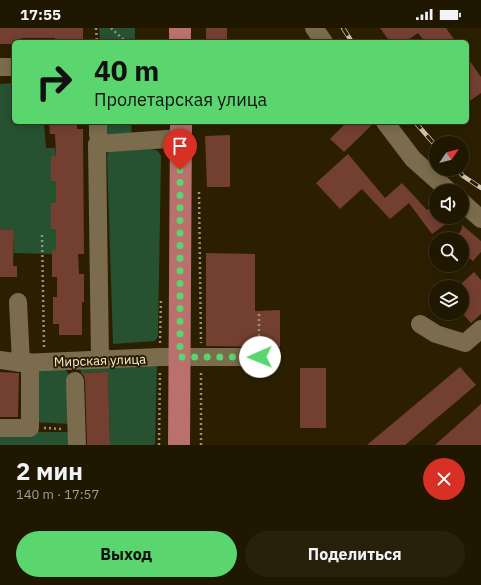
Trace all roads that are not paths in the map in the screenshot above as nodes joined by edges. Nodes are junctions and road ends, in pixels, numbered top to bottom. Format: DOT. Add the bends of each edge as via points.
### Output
graph roads {
  1 [pos="180,28"];
  2 [pos="314,28"];
  3 [pos="180,40"];
  4 [pos="323,40"];
  5 [pos="12,67"];
  6 [pos="0,68"];
  7 [pos="387,124"];
  8 [pos="181,130"];
  9 [pos="441,184"];
  10 [pos="469,208"];
  11 [pos="481,219"];
  12 [pos="18,302"];
  13 [pos="420,324"];
  14 [pos="481,330"];
  15 [pos="180,357"];
  16 [pos="265,357"];
  17 [pos="0,360"];
  18 [pos="100,360"];
  19 [pos="32,362"];
  20 [pos="75,381"];
  21 [pos="0,428"];
  22 [pos="77,437"];
  23 [pos="179,445"];
  1 -- 3 [label="main road"];
  2 -- 4 [label="street"];
  5 -- 6 [label="street"];
  7 -- 9 [label="street" via="413,159"];
  8 -- 15 [label="main road"];
  8 -- 18 [label="street" via="96,144"];
  10 -- 11 [label="street"];
  12 -- 19 [label="street"];
  13 -- 14 [label="street" via="436,334 464,343"];
  15 -- 16 [label="street, Мирская улица"];
  15 -- 18 [label="street, Мирская улица"];
  15 -- 23 [label="main road"];
  17 -- 19 [label="street, Мирская улица"];
  18 -- 19 [label="street, Мирская улица"];
  19 -- 21 [label="street" via="30,428"];
  20 -- 22 [label="street"];
}
